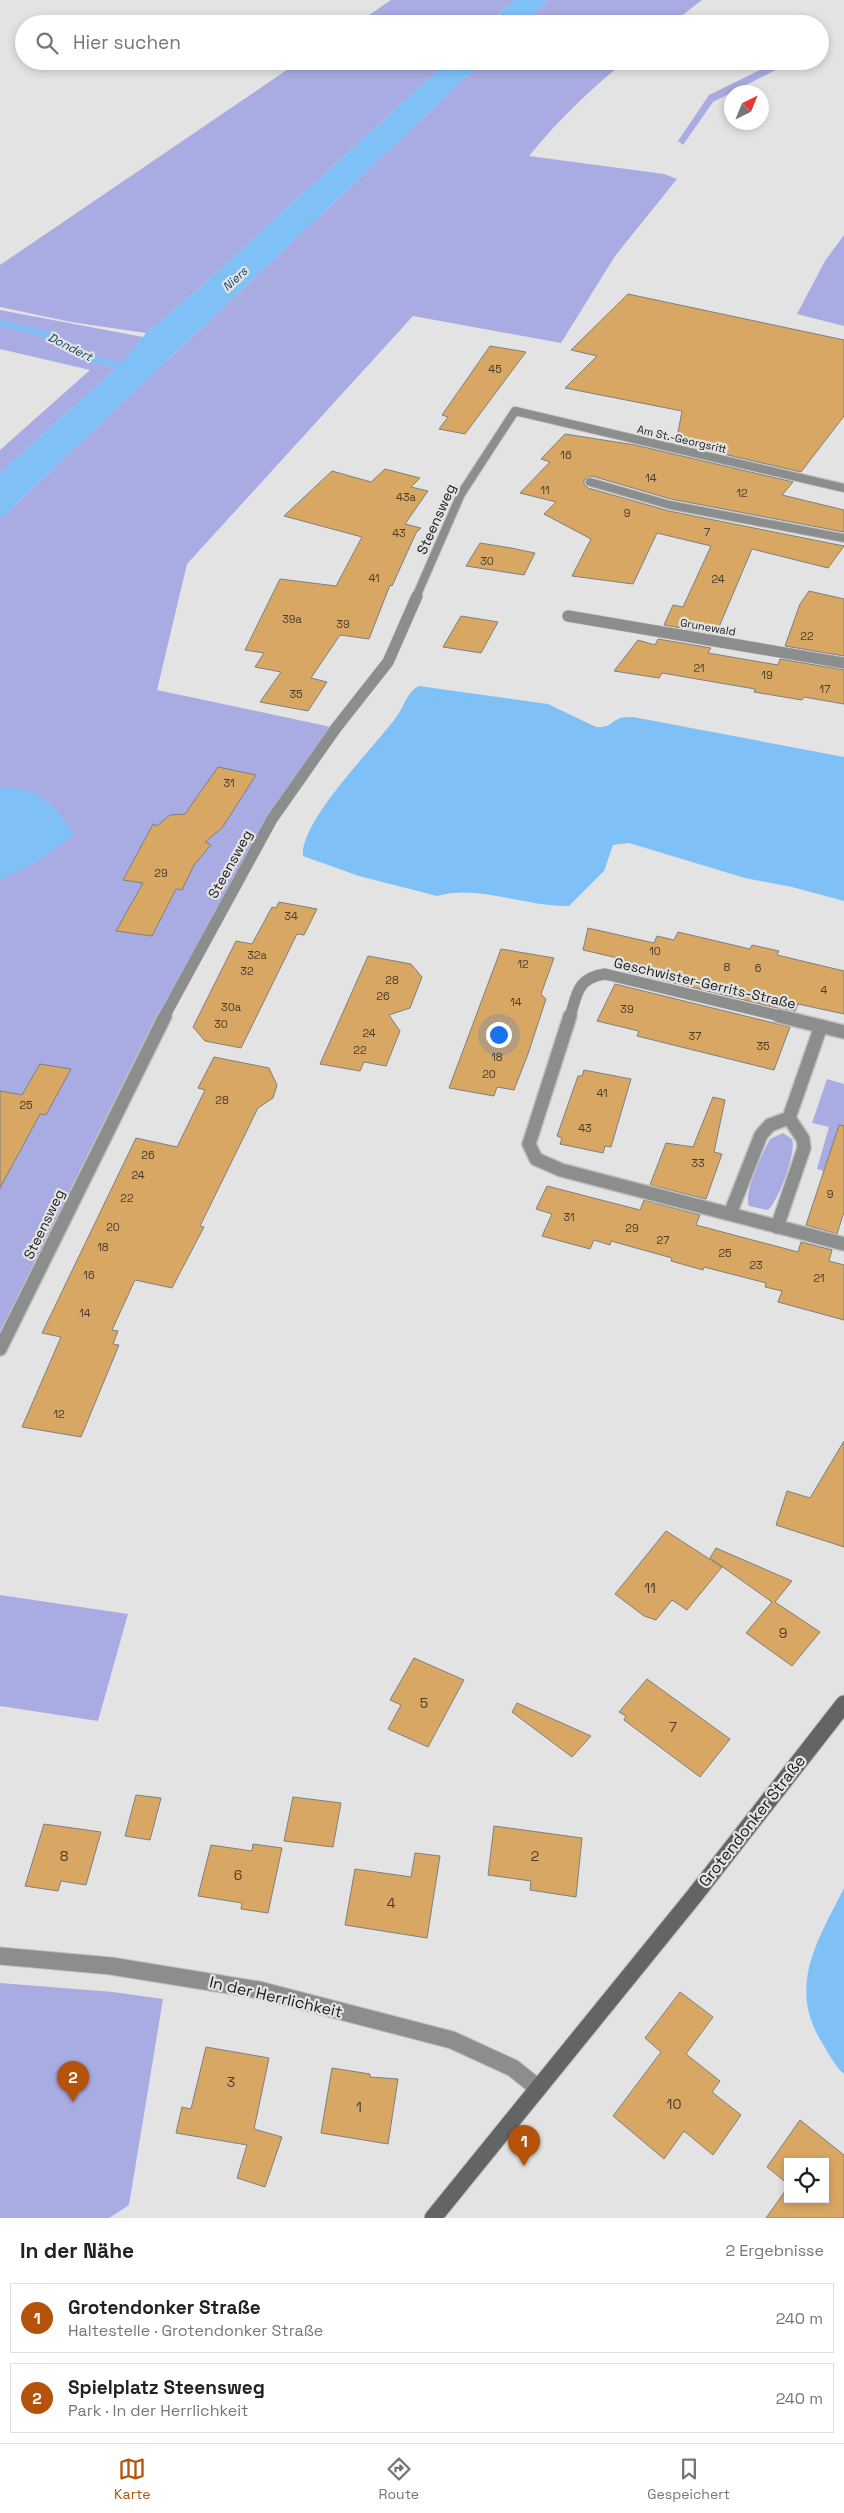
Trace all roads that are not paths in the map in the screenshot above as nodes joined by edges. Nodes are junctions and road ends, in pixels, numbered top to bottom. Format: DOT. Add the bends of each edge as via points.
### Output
graph roads {
  1 [pos="515,411"];
  2 [pos="590,482"];
  3 [pos="844,488"];
  4 [pos="844,538"];
  5 [pos="568,616"];
  6 [pos="844,663"];
  7 [pos="821,1026"];
  8 [pos="844,1032"];
  9 [pos="789,1118"];
  10 [pos="730,1214"];
  11 [pos="778,1227"];
  12 [pos="844,1244"];
  13 [pos="0,1349"];
  14 [pos="844,1704"];
  15 [pos="0,1956"];
  16 [pos="538,2088"];
  17 [pos="433,2218"];
  1 -- 3 [label="street, Am St.-Georgsritt"];
  1 -- 13 [label="street, Steensweg" via="461,494 388,662 336,728 272,819 153,1038"];
  2 -- 4 [label="street" via="670,505"];
  5 -- 6 [label="street, Grunewald"];
  7 -- 8 [label="street, Geschwister-Gerrits-Straße"];
  7 -- 9 [label="street"];
  7 -- 10 [label="street, Geschwister-Gerrits-Straße" via="605,974 591,976 580,986 538,1112 529,1144 531,1152 536,1159 561,1170"];
  9 -- 10 [label="street" via="770,1125 760,1135"];
  9 -- 11 [label="street" via="803,1139 804,1148"];
  10 -- 11 [label="street, Geschwister-Gerrits-Straße"];
  11 -- 12 [label="street, Geschwister-Gerrits-Straße"];
  14 -- 16 [label="main road, Grotendonker Straße"];
  15 -- 16 [label="street, In der Herrlichkeit" via="111,1966 259,1990 452,2040 513,2068"];
  16 -- 17 [label="main road, Grotendonker Straße"];
}
